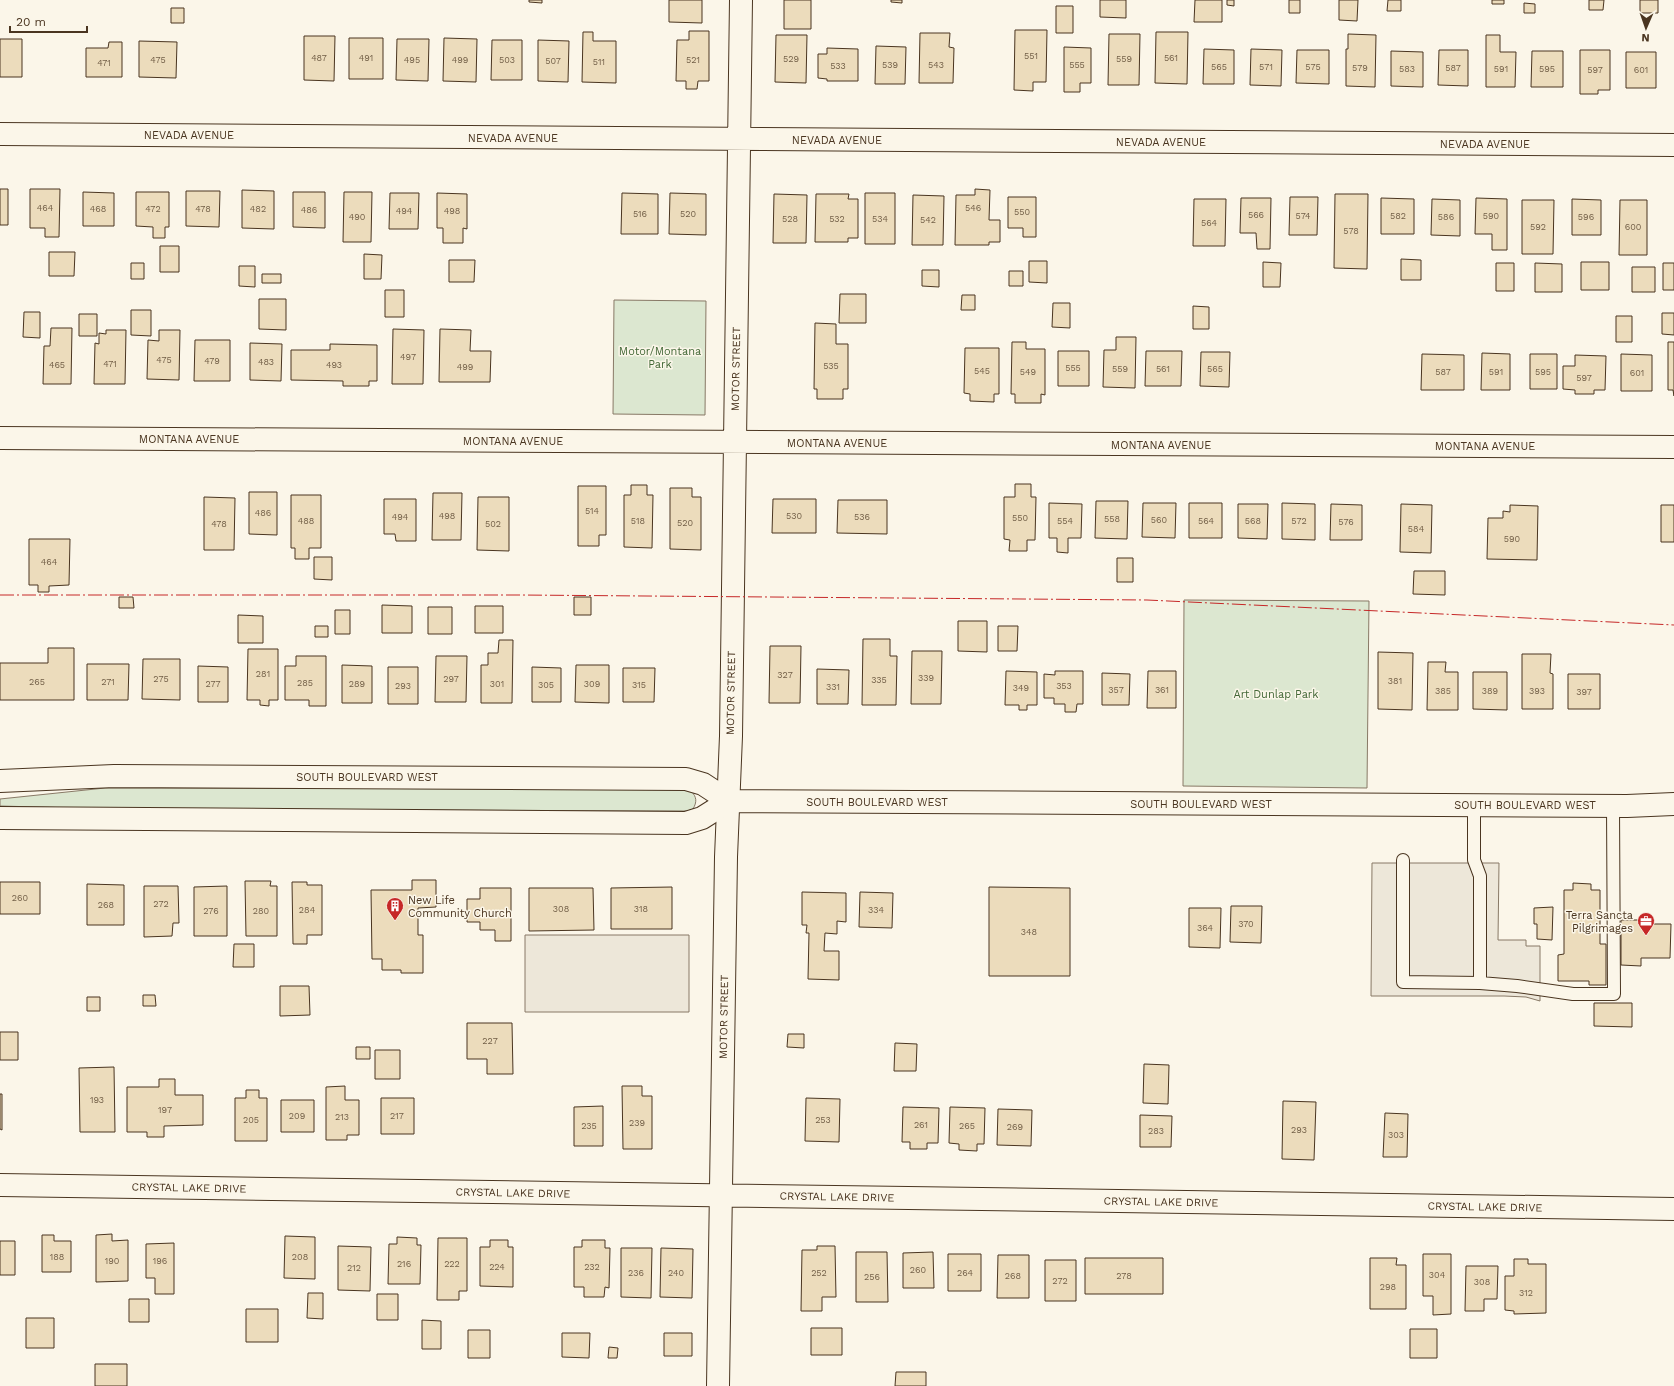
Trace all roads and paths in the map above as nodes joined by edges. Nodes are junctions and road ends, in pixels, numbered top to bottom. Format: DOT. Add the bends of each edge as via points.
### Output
graph roads {
  1 [pos="742,0"];
  2 [pos="0,134"];
  3 [pos="740,139"];
  4 [pos="1674,145"];
  5 [pos="0,438"];
  6 [pos="735,442"];
  7 [pos="1674,447"];
  8 [pos="0,781"];
  9 [pos="729,801"];
  10 [pos="1674,804"];
  11 [pos="1474,805"];
  12 [pos="1613,806"];
  13 [pos="0,818"];
  14 [pos="1403,860"];
  15 [pos="1480,983"];
  16 [pos="0,1185"];
  17 [pos="721,1196"];
  18 [pos="1674,1209"];
  19 [pos="718,1386"];
  1 -- 3 [label="street, MOTOR STREET"];
  2 -- 3 [label="street, NEVADA AVENUE"];
  3 -- 4 [label="street, NEVADA AVENUE"];
  3 -- 6 [label="street, MOTOR STREET"];
  5 -- 6 [label="street, MONTANA AVENUE"];
  6 -- 7 [label="street, MONTANA AVENUE"];
  6 -- 9 [label="street, MOTOR STREET"];
  8 -- 9 [label="street, SOUTH BOULEVARD WEST" via="114,776 686,779 703,784"];
  9 -- 11 [label="street, SOUTH BOULEVARD WEST"];
  9 -- 13 [label="street" via="702,818 686,823"];
  9 -- 17 [label="street, MOTOR STREET"];
  10 -- 12 [label="street, SOUTH BOULEVARD WEST"];
  11 -- 12 [label="street, SOUTH BOULEVARD WEST"];
  11 -- 15 [label="lane" via="1474,860 1480,876"];
  12 -- 15 [label="lane" via="1614,994 1573,994"];
  14 -- 15 [label="lane" via="1403,982"];
  16 -- 17 [label="street, CRYSTAL LAKE DRIVE"];
  17 -- 18 [label="street, CRYSTAL LAKE DRIVE"];
  17 -- 19 [label="street, MOTOR STREET"];
}
